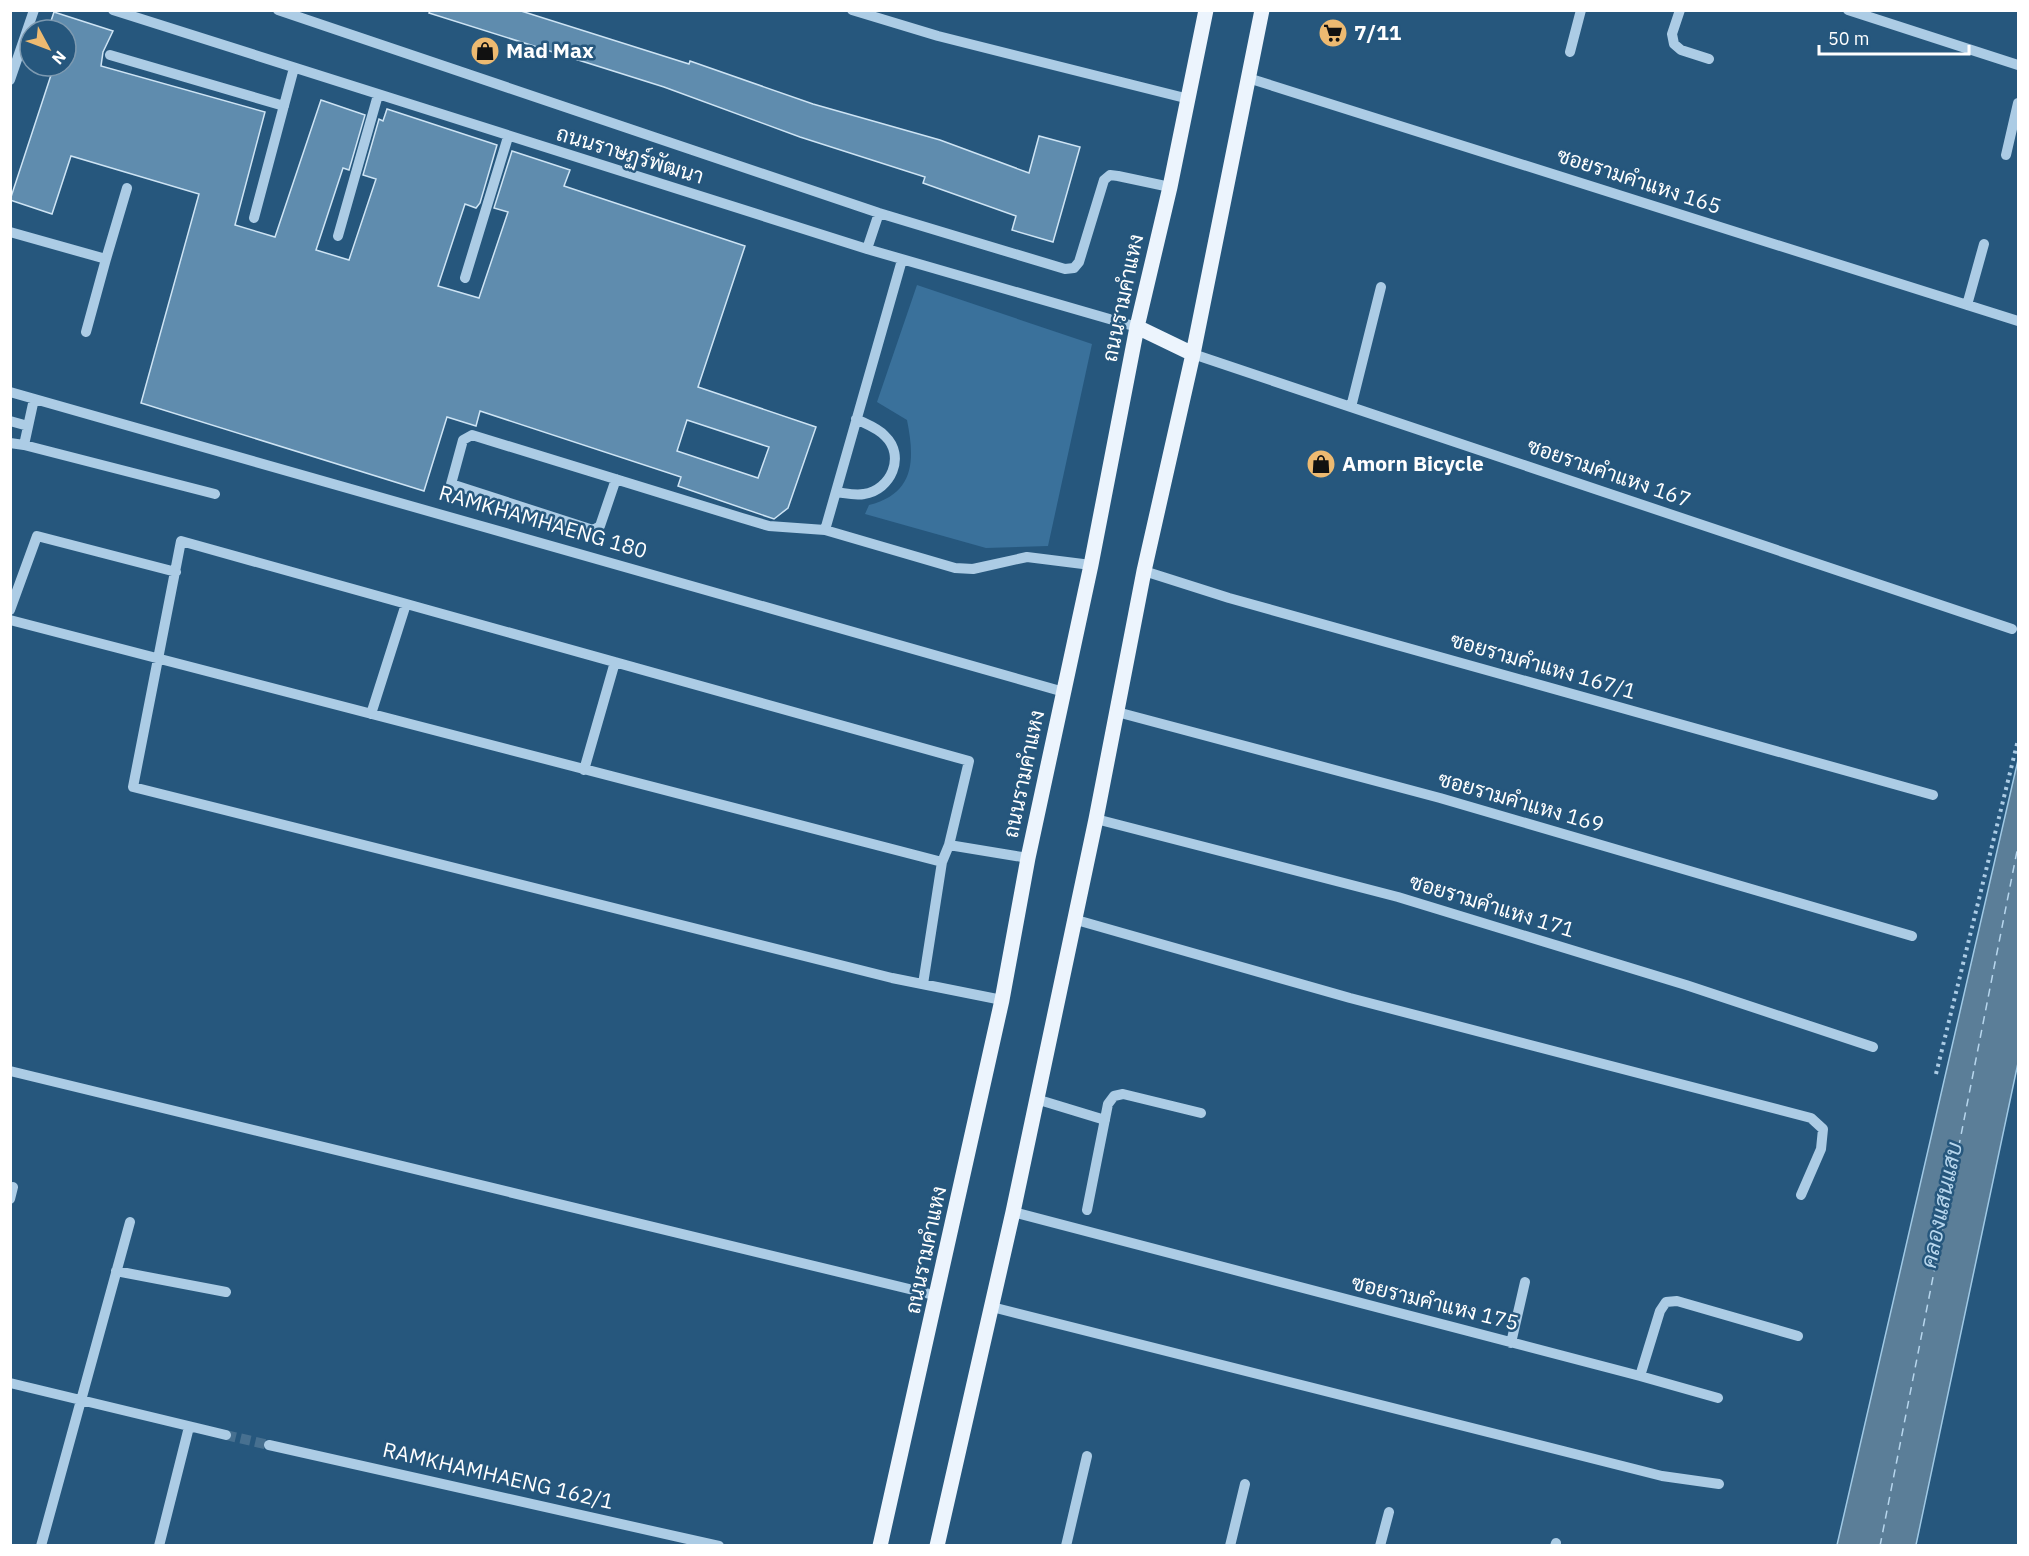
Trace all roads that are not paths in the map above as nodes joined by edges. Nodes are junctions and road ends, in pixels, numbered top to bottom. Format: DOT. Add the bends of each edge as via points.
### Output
graph roads {
  1 [pos="34,10"];
  2 [pos="113,10"];
  3 [pos="278,10"];
  4 [pos="852,10"];
  5 [pos="1206,10"];
  6 [pos="1262,10"];
  7 [pos="1581,10"];
  8 [pos="1680,10"];
  9 [pos="1848,10"];
  10 [pos="1570,52"];
  11 [pos="110,56"];
  12 [pos="1709,59"];
  13 [pos="2019,65"];
  14 [pos="294,68"];
  15 [pos="1248,78"];
  16 [pos="10,80"];
  17 [pos="378,95"];
  18 [pos="1189,99"];
  19 [pos="2019,103"];
  20 [pos="284,106"];
  21 [pos="508,137"];
  22 [pos="2006,155"];
  23 [pos="1170,187"];
  24 [pos="127,188"];
  25 [pos="879,213"];
  26 [pos="254,218"];
  27 [pos="10,232"];
  28 [pos="338,236"];
  29 [pos="1984,244"];
  30 [pos="867,249"];
  31 [pos="106,259"];
  32 [pos="902,260"];
  33 [pos="465,278"];
  34 [pos="1381,287"];
  35 [pos="1967,305"];
  36 [pos="2019,321"];
  37 [pos="1137,327"];
  38 [pos="86,332"];
  39 [pos="1193,354"];
  40 [pos="10,392"];
  41 [pos="34,399"];
  42 [pos="1351,407"];
  43 [pos="856,419"];
  44 [pos="10,421"];
  45 [pos="28,426"];
  46 [pos="10,442"];
  47 [pos="24,445"];
  48 [pos="616,479"];
  49 [pos="836,492"];
  50 [pos="215,495"];
  51 [pos="825,530"];
  52 [pos="1091,565"];
  53 [pos="1144,571"];
  54 [pos="176,572"];
  55 [pos="406,604"];
  56 [pos="10,610"];
  57 [pos="10,620"];
  58 [pos="2013,629"];
  59 [pos="159,659"];
  60 [pos="615,662"];
  61 [pos="1064,692"];
  62 [pos="1118,712"];
  63 [pos="371,714"];
  64 [pos="584,770"];
  65 [pos="1933,795"];
  66 [pos="1096,819"];
  67 [pos="949,845"];
  68 [pos="1028,858"];
  69 [pos="942,862"];
  70 [pos="1073,920"];
  71 [pos="1912,936"];
  72 [pos="923,984"];
  73 [pos="1002,1000"];
  74 [pos="1873,1047"];
  75 [pos="10,1071"];
  76 [pos="1036,1099"];
  77 [pos="1201,1113"];
  78 [pos="1105,1120"];
  79 [pos="13,1187"];
  80 [pos="1801,1195"];
  81 [pos="10,1199"];
  82 [pos="1087,1210"];
  83 [pos="1013,1212"];
  84 [pos="130,1222"];
  85 [pos="116,1271"];
  86 [pos="1525,1282"];
  87 [pos="226,1292"];
  88 [pos="938,1296"];
  89 [pos="992,1307"];
  90 [pos="1798,1336"];
  91 [pos="1511,1343"];
  92 [pos="1640,1376"];
  93 [pos="10,1383"];
  94 [pos="1718,1398"];
  95 [pos="80,1402"];
  96 [pos="189,1427"];
  97 [pos="226,1435"];
  98 [pos="269,1445"];
  99 [pos="1087,1456"];
  100 [pos="1245,1484"];
  101 [pos="1719,1484"];
  102 [pos="1389,1512"];
  103 [pos="882,1539"];
  104 [pos="934,1543"];
  105 [pos="41,1545"];
  106 [pos="159,1545"];
  107 [pos="719,1545"];
  108 [pos="895,1545"];
  109 [pos="1066,1545"];
  110 [pos="1230,1545"];
  111 [pos="1380,1545"];
  1 -- 16 [label="street"];
  2 -- 14 [label="street, ถนนราษฏร์พัฒนา"];
  3 -- 25 [label="street"];
  4 -- 18 [label="street" via="938,36"];
  5 -- 18 [label="main road, ถนนรามคำแหง"];
  6 -- 15 [label="main road"];
  7 -- 10 [label="street"];
  8 -- 12 [label="street" via="1672,34 1674,44"];
  9 -- 13 [label="street"];
  11 -- 20 [label="street"];
  14 -- 17 [label="street, ถนนราษฏร์พัฒนา"];
  14 -- 20 [label="street"];
  15 -- 35 [label="street, ซอยรามคำแหง 165"];
  15 -- 39 [label="main road"];
  17 -- 21 [label="street, ถนนราษฏร์พัฒนา"];
  17 -- 28 [label="street"];
  18 -- 23 [label="main road, ถนนรามคำแหง"];
  19 -- 22 [label="street"];
  20 -- 26 [label="street"];
  21 -- 30 [label="street, ถนนราษฏร์พัฒนา"];
  21 -- 33 [label="street"];
  23 -- 25 [label="street" via="1110,175 1104,180 1079,262 1074,268 1065,269"];
  23 -- 37 [label="main road, ถนนรามคำแหง"];
  24 -- 31 [label="street"];
  25 -- 30 [label="street"];
  27 -- 31 [label="street"];
  29 -- 35 [label="street"];
  30 -- 32 [label="street, ถนนราษฏร์พัฒนา"];
  31 -- 38 [label="street"];
  32 -- 37 [label="street, ถนนราษฏร์พัฒนา"];
  32 -- 43 [label="street"];
  34 -- 42 [label="street"];
  35 -- 36 [label="street, ซอยรามคำแหง 165"];
  37 -- 39 [label="main road"];
  37 -- 52 [label="main road, ถนนรามคำแหง"];
  39 -- 42 [label="street, ซอยรามคำแหง 167"];
  39 -- 53 [label="main road"];
  40 -- 41 [label="street, RAMKHAMHAENG 180"];
  41 -- 45 [label="street"];
  41 -- 61 [label="street, RAMKHAMHAENG 180"];
  42 -- 58 [label="street, ซอยรามคำแหง 167"];
  43 -- 49 [label="street"];
  43 -- 49 [label="street" via="887,437 895,458 893,469 889,481 872,492"];
  44 -- 45 [label="street"];
  45 -- 47 [label="street"];
  46 -- 47 [label="street"];
  47 -- 50 [label="street"];
  48 -- 48 [label="street" via="472,435 463,440 451,484 593,530 600,526"];
  48 -- 51 [label="street" via="769,526"];
  49 -- 51 [label="street"];
  51 -- 52 [label="street" via="956,568 1027,558"];
  52 -- 61 [label="main road, ถนนรามคำแหง"];
  53 -- 62 [label="main road"];
  53 -- 65 [label="street, ซอยรามคำแหง 167/1" via="1228,598"];
  54 -- 55 [label="street" via="181,541"];
  54 -- 56 [label="street" via="38,536"];
  54 -- 59 [label="street"];
  55 -- 60 [label="street"];
  55 -- 63 [label="street"];
  57 -- 59 [label="street"];
  59 -- 63 [label="street"];
  59 -- 72 [label="street" via="133,787"];
  60 -- 64 [label="street"];
  60 -- 67 [label="street" via="969,761"];
  61 -- 68 [label="main road, ถนนรามคำแหง"];
  62 -- 66 [label="main road"];
  62 -- 71 [label="street, ซอยรามคำแหง 169" via="1440,798"];
  63 -- 64 [label="street"];
  64 -- 69 [label="street"];
  66 -- 70 [label="main road"];
  66 -- 74 [label="street, ซอยรามคำแหง 171" via="1398,897"];
  67 -- 68 [label="street"];
  67 -- 69 [label="street"];
  68 -- 73 [label="main road, ถนนรามคำแหง"];
  69 -- 72 [label="street"];
  70 -- 76 [label="main road"];
  70 -- 80 [label="street" via="1350,998 1811,1118 1823,1129 1821,1149"];
  72 -- 73 [label="street"];
  73 -- 88 [label="main road, ถนนรามคำแหง"];
  75 -- 88 [label="street"];
  76 -- 78 [label="street"];
  76 -- 83 [label="main road"];
  77 -- 78 [label="street" via="1123,1094 1114,1096 1108,1104"];
  78 -- 82 [label="street"];
  79 -- 81 [label="street"];
  83 -- 89 [label="main road"];
  83 -- 91 [label="street, ซอยรามคำแหง 175"];
  84 -- 85 [label="street"];
  85 -- 87 [label="street"];
  85 -- 95 [label="street"];
  86 -- 91 [label="street"];
  88 -- 103 [label="main road, ถนนรามคำแหง"];
  89 -- 101 [label="street" via="1629,1468"];
  89 -- 104 [label="main road"];
  90 -- 92 [label="street" via="1677,1301 1666,1302"];
  91 -- 92 [label="street, ซอยรามคำแหง 175"];
  92 -- 94 [label="street, ซอยรามคำแหง 175"];
  93 -- 95 [label="street"];
  95 -- 96 [label="street"];
  95 -- 105 [label="street"];
  96 -- 97 [label="street"];
  96 -- 106 [label="street"];
  98 -- 107 [label="street, RAMKHAMHAENG 162/1"];
  99 -- 109 [label="street"];
  100 -- 110 [label="street"];
  102 -- 111 [label="street"];
  103 -- 108 [label="main road"];
}
